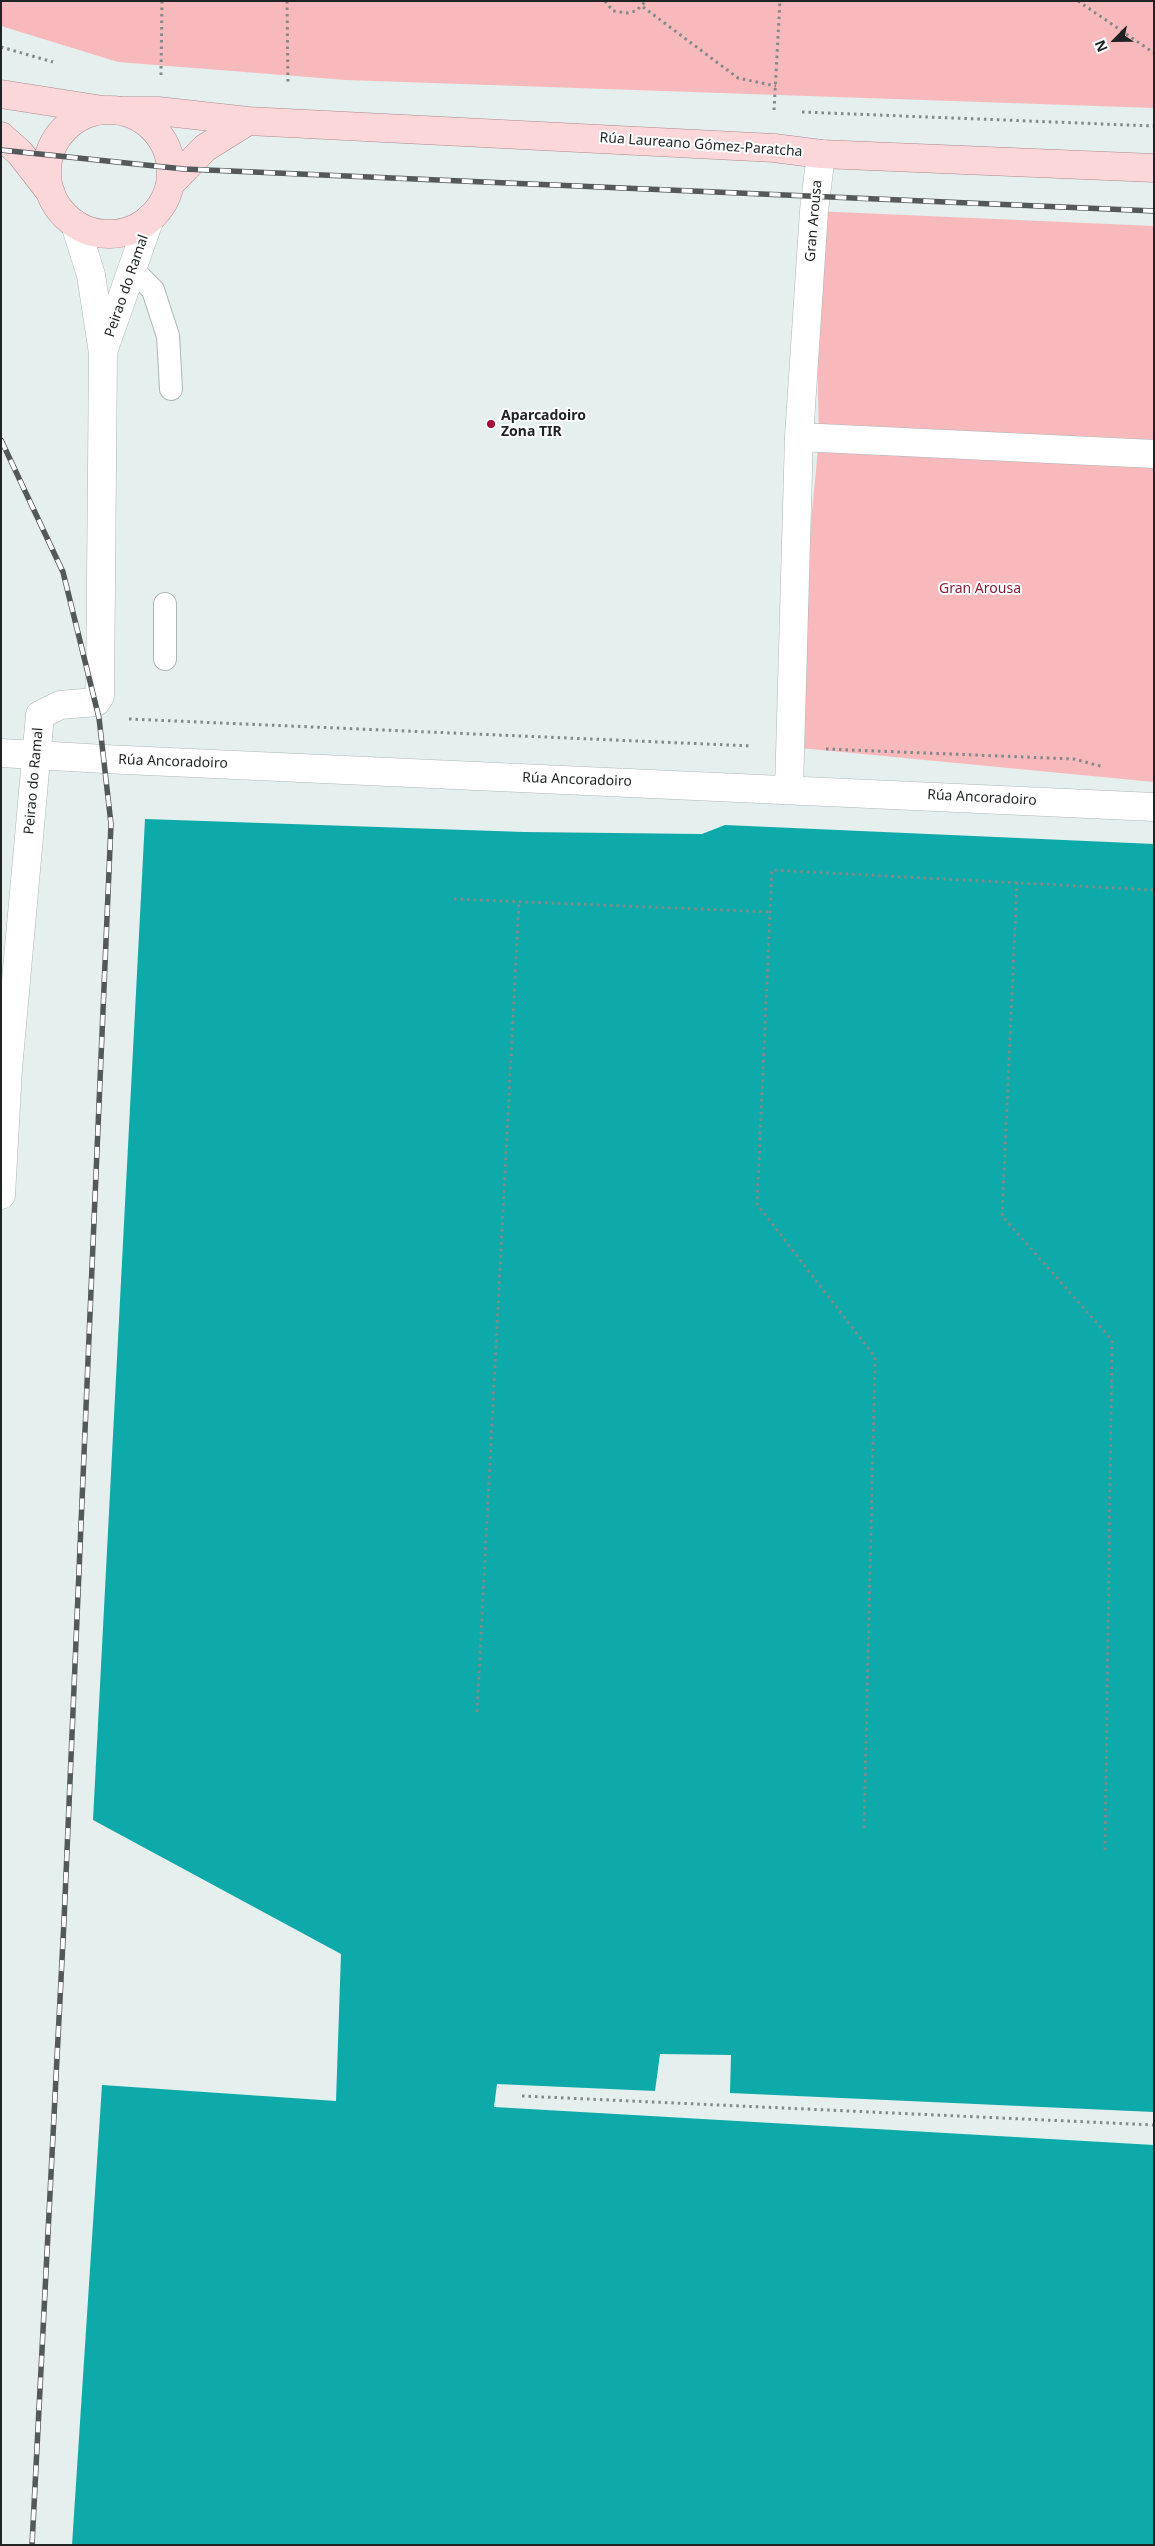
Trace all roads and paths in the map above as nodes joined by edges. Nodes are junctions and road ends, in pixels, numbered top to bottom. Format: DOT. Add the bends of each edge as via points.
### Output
graph roads {
  1 [pos="162,1"];
  2 [pos="287,1"];
  3 [pos="605,1"];
  4 [pos="646,1"];
  5 [pos="780,1"];
  6 [pos="1078,1"];
  7 [pos="643,7"];
  8 [pos="1154,53"];
  9 [pos="161,80"];
  10 [pos="776,86"];
  11 [pos="288,89"];
  12 [pos="1,94"];
  13 [pos="774,110"];
  14 [pos="113,111"];
  15 [pos="248,121"];
  16 [pos="1,136"];
  17 [pos="821,154"];
  18 [pos="1154,168"];
  19 [pos="170,184"];
  20 [pos="51,193"];
  21 [pos="150,218"];
  22 [pos="75,224"];
  23 [pos="132,269"];
  24 [pos="103,353"];
  25 [pos="171,389"];
  26 [pos="799,438"];
  27 [pos="1154,454"];
  28 [pos="165,604"];
  29 [pos="166,658"];
  30 [pos="162,720"];
  31 [pos="790,747"];
  32 [pos="1,752"];
  33 [pos="36,754"];
  34 [pos="1112,771"];
  35 [pos="789,789"];
  36 [pos="1154,807"];
  37 [pos="1017,882"];
  38 [pos="1154,890"];
  39 [pos="454,898"];
  40 [pos="519,902"];
  41 [pos="771,912"];
  42 [pos="1,1195"];
  43 [pos="477,1712"];
  44 [pos="864,1828"];
  45 [pos="1105,1850"];
  46 [pos="522,2096"];
  47 [pos="1154,2125"];
  1 -- 9 [label="path"];
  2 -- 11 [label="path"];
  3 -- 7 [label="path" via="613,11 620,13"];
  4 -- 7 [label="path"];
  5 -- 10 [label="path"];
  6 -- 8 [label="path"];
  7 -- 10 [label="path" via="738,78"];
  10 -- 13 [label="path"];
  12 -- 14 [label="main road"];
  14 -- 15 [label="main road, Rúa Laureano Gómez-Paratcha"];
  14 -- 19 [label="main road" via="138,117 161,138 168,152"];
  14 -- 20 [label="main road" via="86,114 69,124 56,138 48,156 47,175"];
  15 -- 17 [label="main road, Rúa Laureano Gómez-Paratcha" via="774,148"];
  15 -- 19 [label="main road" via="205,148"];
  16 -- 20 [label="main road" via="20,153"];
  17 -- 18 [label="main road, Rúa Laureano Gómez-Paratcha"];
  17 -- 26 [label="street, Gran Arousa" via="814,211"];
  19 -- 21 [label="main road" via="162,203"];
  20 -- 22 [label="main road" via="60,211"];
  21 -- 22 [label="main road" via="133,229 114,234 94,232"];
  21 -- 23 [label="street, Peirao do Ramal"];
  22 -- 24 [label="street, Peirao do Ramal" via="91,275"];
  23 -- 24 [label="street, Peirao do Ramal"];
  23 -- 25 [label="lane" via="153,290 168,336"];
  24 -- 33 [label="street, Peirao do Ramal" via="100,696 96,702 60,705 40,715"];
  26 -- 27 [label="street"];
  26 -- 31 [label="street, Gran Arousa"];
  28 -- 29 [label="lane"];
  30 -- 31 [label="path"];
  31 -- 34 [label="path" via="1074,760 1098,764"];
  31 -- 35 [label="street, Gran Arousa"];
  32 -- 33 [label="street, Rúa Ancoradoiro"];
  33 -- 35 [label="street, Rúa Ancoradoiro" via="104,760"];
  33 -- 42 [label="street, Peirao do Ramal" via="8,1069"];
  35 -- 36 [label="street, Rúa Ancoradoiro"];
  37 -- 38 [label="path"];
  37 -- 41 [label="path" via="772,870"];
  37 -- 45 [label="path" via="1002,1216 1112,1340"];
  39 -- 40 [label="path"];
  40 -- 41 [label="path"];
  40 -- 43 [label="path"];
  41 -- 44 [label="path" via="757,1204 875,1357"];
  46 -- 47 [label="path"];
}
